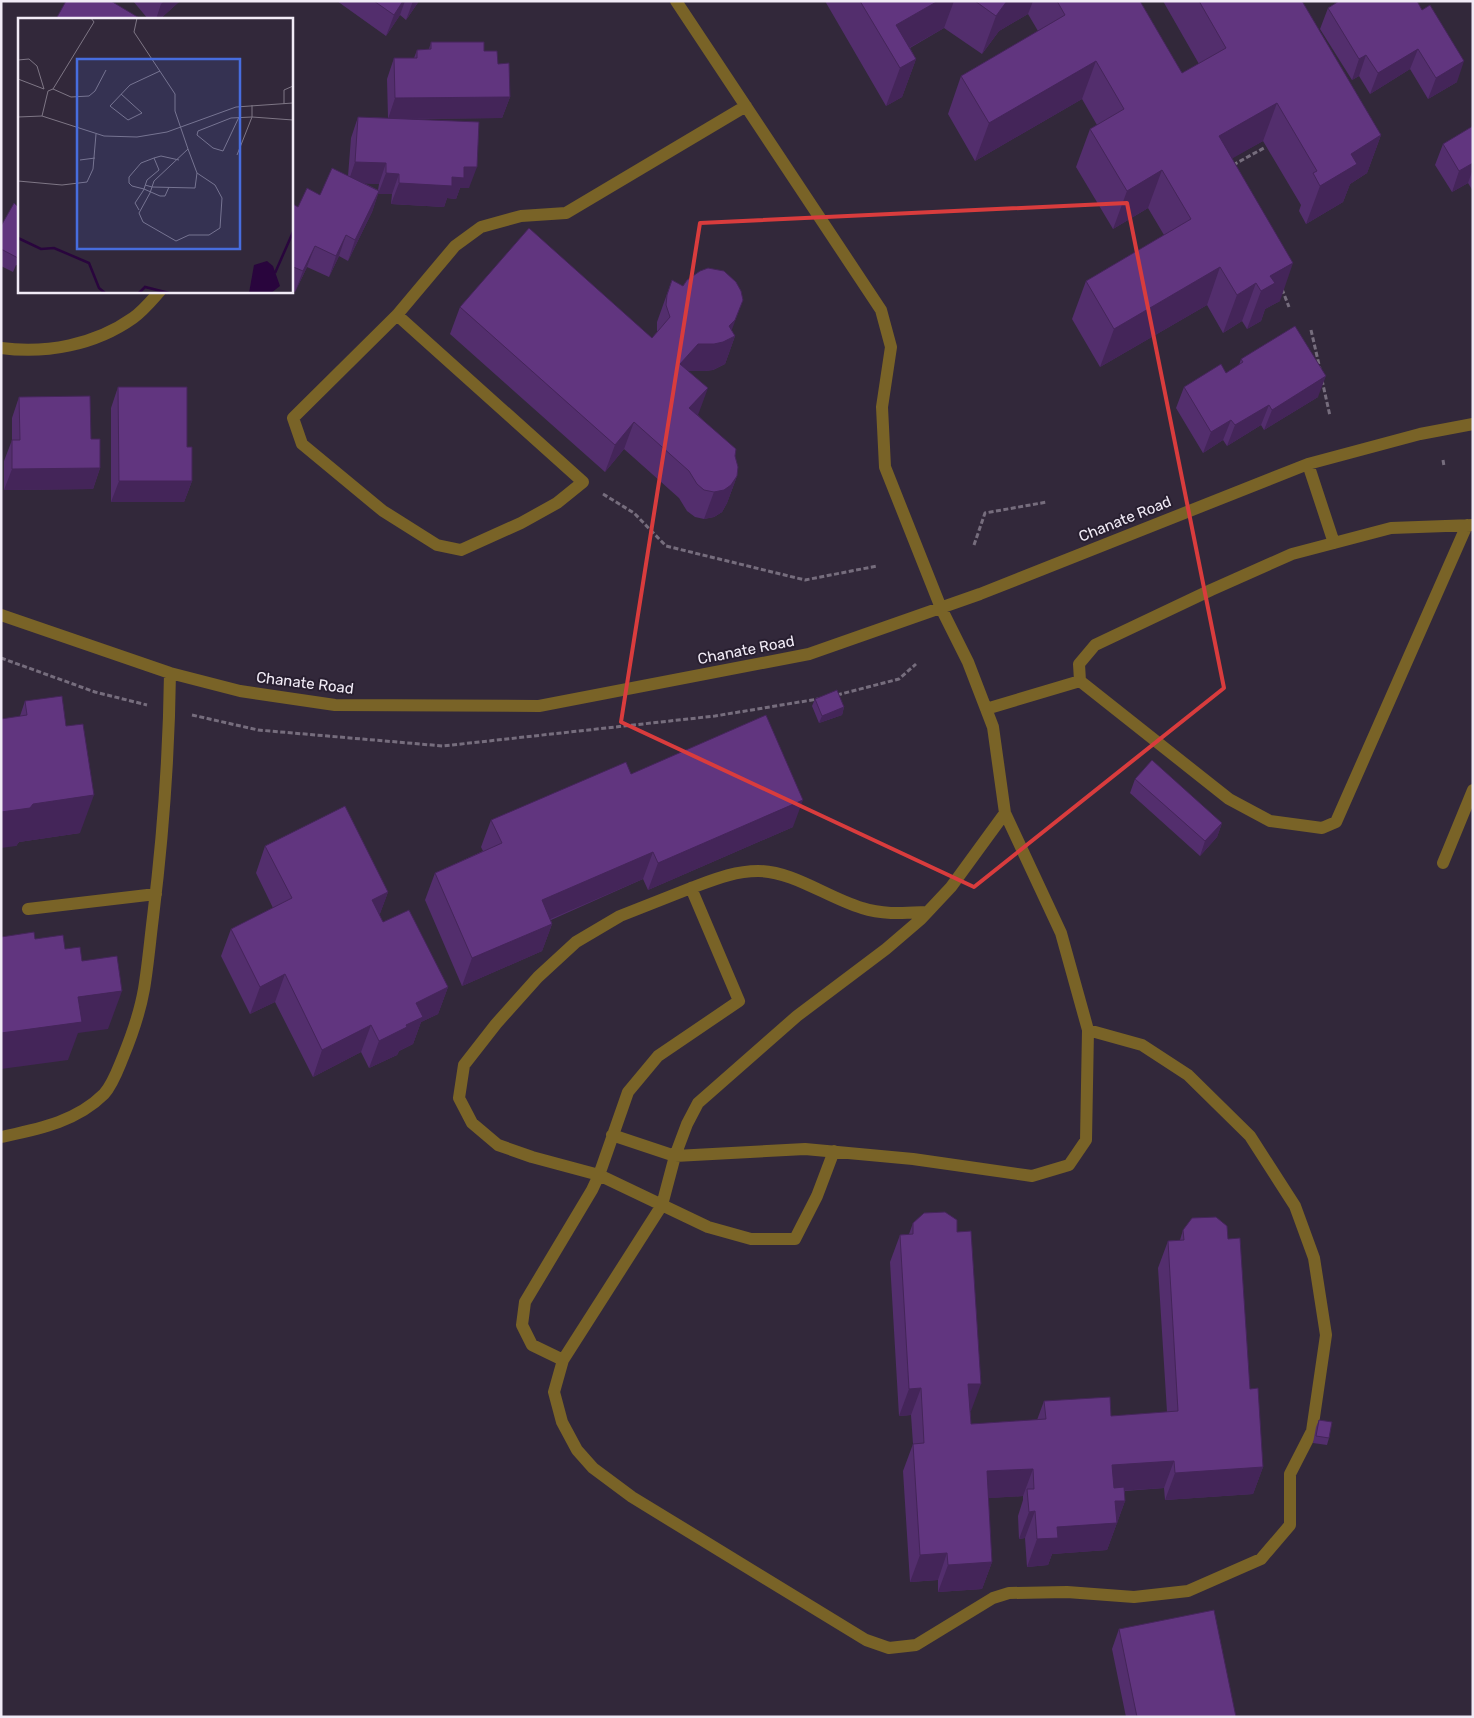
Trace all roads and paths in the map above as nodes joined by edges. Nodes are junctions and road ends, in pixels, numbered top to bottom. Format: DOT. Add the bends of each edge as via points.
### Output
graph roads {
  1 [pos="676,1"];
  2 [pos="746,106"];
  3 [pos="1264,148"];
  4 [pos="1229,167"];
  5 [pos="1281,288"];
  6 [pos="159,292"];
  7 [pos="1289,307"];
  8 [pos="397,316"];
  9 [pos="1311,330"];
  10 [pos="1,348"];
  11 [pos="1330,416"];
  12 [pos="1473,424"];
  13 [pos="1443,460"];
  14 [pos="1308,464"];
  15 [pos="1444,466"];
  16 [pos="583,482"];
  17 [pos="1047,502"];
  18 [pos="1470,525"];
  19 [pos="1334,543"];
  20 [pos="974,546"];
  21 [pos="877,566"];
  22 [pos="941,608"];
  23 [pos="1,614"];
  24 [pos="170,673"];
  25 [pos="1080,681"];
  26 [pos="986,708"];
  27 [pos="1473,790"];
  28 [pos="1004,813"];
  29 [pos="1443,863"];
  30 [pos="691,888"];
  31 [pos="156,894"];
  32 [pos="28,909"];
  33 [pos="927,912"];
  34 [pos="1088,1030"];
  35 [pos="612,1135"];
  36 [pos="1,1137"];
  37 [pos="834,1151"];
  38 [pos="675,1156"];
  39 [pos="599,1175"];
  40 [pos="662,1205"];
  41 [pos="563,1360"];
  1 -- 2 [label="street"];
  2 -- 8 [label="street" via="566,213 521,216 481,227 455,246"];
  2 -- 22 [label="street" via="881,310 891,347 882,407 885,468"];
  3 -- 4 [label="path"];
  5 -- 7 [label="path"];
  6 -- 10 [label="street" via="134,318 104,334 70,346 24,351"];
  8 -- 16 [label="street"];
  8 -- 16 [label="street" via="293,418 302,444 382,511 437,546 461,550 557,503"];
  9 -- 11 [label="path"];
  12 -- 14 [label="street, Chanate Road" via="1403,438"];
  13 -- 15 [label="path"];
  14 -- 19 [label="street"];
  14 -- 22 [label="street, Chanate Road"];
  16 -- 21 [label="path" via="634,513 666,546 805,580"];
  17 -- 20 [label="path" via="985,513"];
  18 -- 19 [label="street" via="1391,528"];
  18 -- 25 [label="street" via="1336,822 1322,828 1270,821 1229,799"];
  19 -- 25 [label="street" via="1292,554 1095,645 1079,664"];
  22 -- 24 [label="street, Chanate Road" via="809,654 539,706 335,705 240,691"];
  22 -- 26 [label="street"];
  23 -- 24 [label="street, Chanate Road"];
  24 -- 31 [label="street"];
  25 -- 26 [label="street"];
  26 -- 28 [label="street" via="993,727"];
  27 -- 29 [label="street"];
  28 -- 33 [label="street" via="951,886"];
  28 -- 34 [label="street" via="1061,933"];
  30 -- 33 [label="street" via="729,874 758,871 782,874 863,909 893,914"];
  30 -- 35 [label="street" via="739,1001 658,1056 628,1092"];
  30 -- 39 [label="street" via="620,916 576,942 538,977 464,1065 459,1098 472,1123 498,1145 532,1158"];
  31 -- 32 [label="street"];
  31 -- 36 [label="street" via="142,999 132,1035 105,1092 86,1110 67,1119"];
  33 -- 38 [label="street" via="886,949 797,1016 698,1103"];
  34 -- 37 [label="street" via="1086,1140 1069,1165 1032,1176 913,1158"];
  34 -- 41 [label="street" via="1142,1045 1188,1075 1250,1136 1295,1206 1314,1258 1326,1335 1312,1430 1290,1474 1290,1525 1261,1559 1188,1591 1134,1597 1009,1592 993,1598 916,1645 889,1648 866,1640 632,1497 593,1468 577,1450 562,1422 554,1392"];
  35 -- 38 [label="street"];
  35 -- 39 [label="street"];
  37 -- 38 [label="street" via="806,1149"];
  37 -- 40 [label="street" via="817,1196 795,1239 751,1239 708,1226"];
  38 -- 40 [label="street"];
  39 -- 40 [label="street"];
  39 -- 41 [label="street" via="525,1302 522,1325 532,1345"];
  40 -- 41 [label="street"];
}
